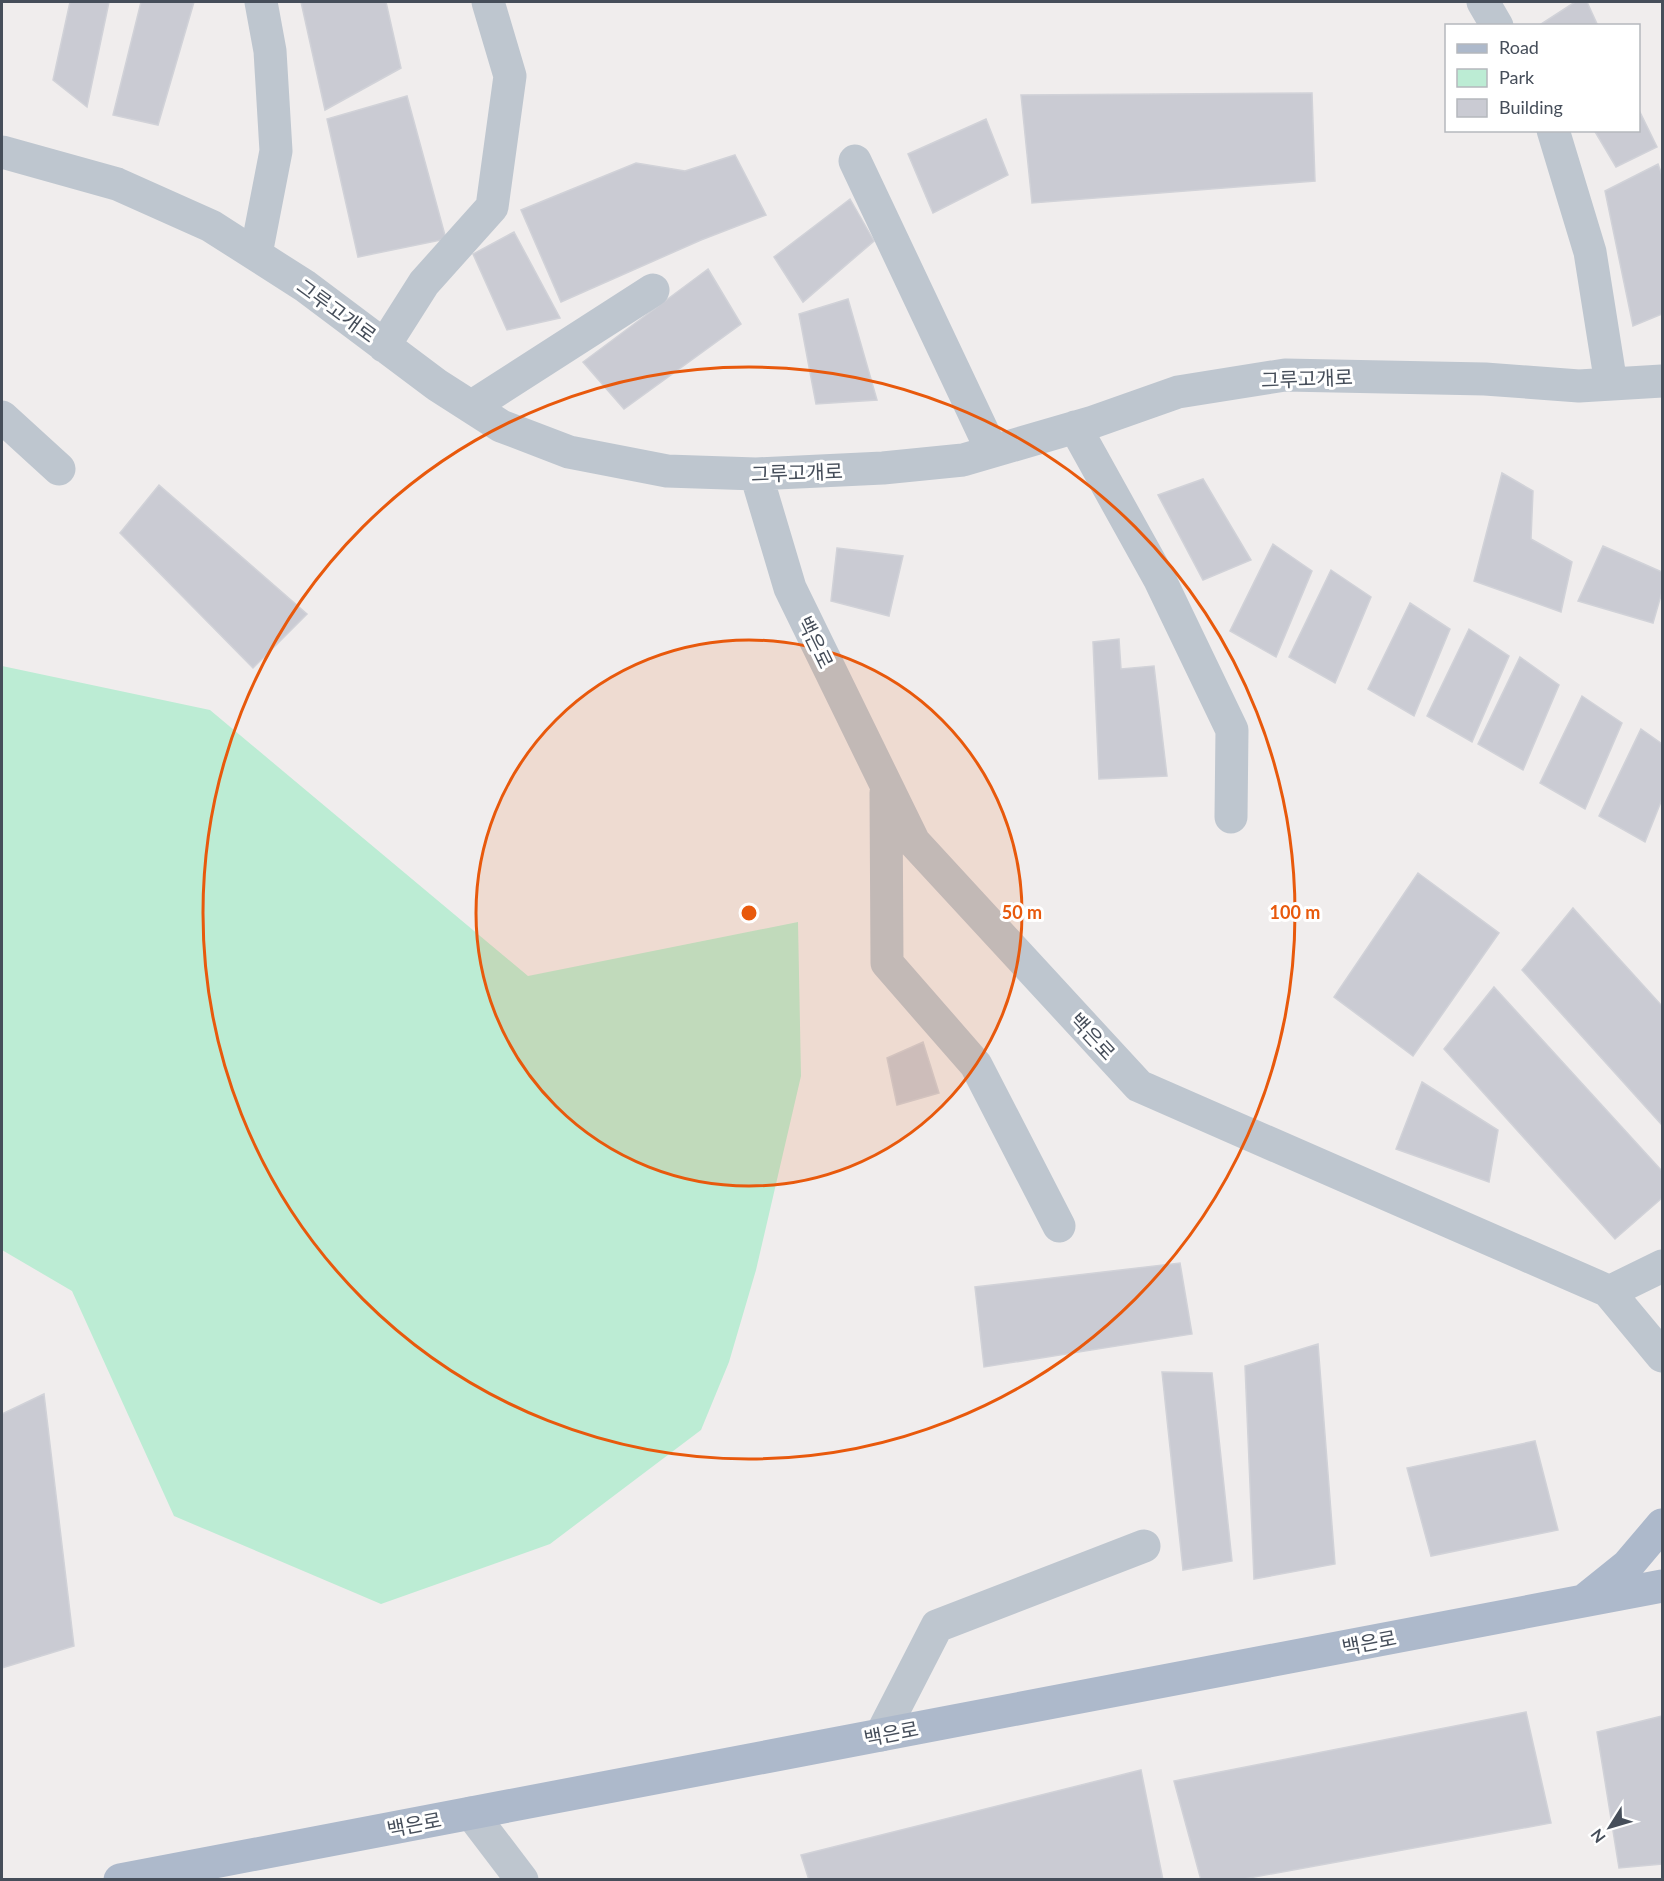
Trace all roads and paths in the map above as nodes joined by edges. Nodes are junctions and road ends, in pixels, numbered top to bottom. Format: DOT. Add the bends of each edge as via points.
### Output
graph roads {
  1 [pos="261,2"];
  2 [pos="488,2"];
  3 [pos="1483,2"];
  4 [pos="1496,24"];
  5 [pos="1554,132"];
  6 [pos="2,152"];
  7 [pos="855,161"];
  8 [pos="256,254"];
  9 [pos="653,290"];
  10 [pos="384,346"];
  11 [pos="1662,381"];
  12 [pos="1611,384"];
  13 [pos="471,407"];
  14 [pos="2,417"];
  15 [pos="1075,427"];
  16 [pos="992,451"];
  17 [pos="59,469"];
  18 [pos="756,474"];
  19 [pos="886,785"];
  20 [pos="1231,817"];
  21 [pos="1059,1226"];
  22 [pos="1662,1266"];
  23 [pos="1609,1292"];
  24 [pos="1662,1356"];
  25 [pos="1662,1525"];
  26 [pos="1144,1546"];
  27 [pos="1662,1587"];
  28 [pos="1583,1602"];
  29 [pos="881,1735"];
  30 [pos="471,1813"];
  31 [pos="197,1871"];
  32 [pos="518,1877"];
  33 [pos="120,1880"];
  1 -- 8 [label="street" via="270,51 276,151"];
  2 -- 10 [label="street" via="510,76 492,207 424,283"];
  3 -- 4 [label="street"];
  5 -- 12 [label="street" via="1590,252"];
  6 -- 8 [label="street, 그루고개로" via="117,184 211,226"];
  7 -- 16 [label="street"];
  8 -- 10 [label="street, 그루고개로"];
  9 -- 13 [label="street"];
  10 -- 13 [label="street, 그루고개로"];
  11 -- 12 [label="street, 그루고개로"];
  12 -- 15 [label="street, 그루고개로" via="1285,375 1178,392"];
  13 -- 18 [label="street, 그루고개로" via="501,426 569,452 667,471"];
  14 -- 17 [label="street"];
  15 -- 16 [label="street, 그루고개로"];
  15 -- 20 [label="street" via="1160,580 1232,729"];
  16 -- 18 [label="street, 그루고개로" via="963,460 895,467"];
  18 -- 19 [label="street, 백은로" via="790,588"];
  19 -- 21 [label="street" via="887,963 976,1065"];
  19 -- 23 [label="street, 백은로" via="914,842 1139,1086"];
  22 -- 23 [label="street"];
  23 -- 24 [label="street, 백은로"];
  25 -- 28 [label="main road" via="1628,1565"];
  26 -- 29 [label="street" via="937,1626"];
  27 -- 28 [label="main road, 백은로"];
  28 -- 29 [label="main road, 백은로"];
  29 -- 30 [label="main road, 백은로"];
  30 -- 31 [label="main road, 백은로"];
  30 -- 32 [label="street"];
  31 -- 33 [label="main road, 백은로"];
}
